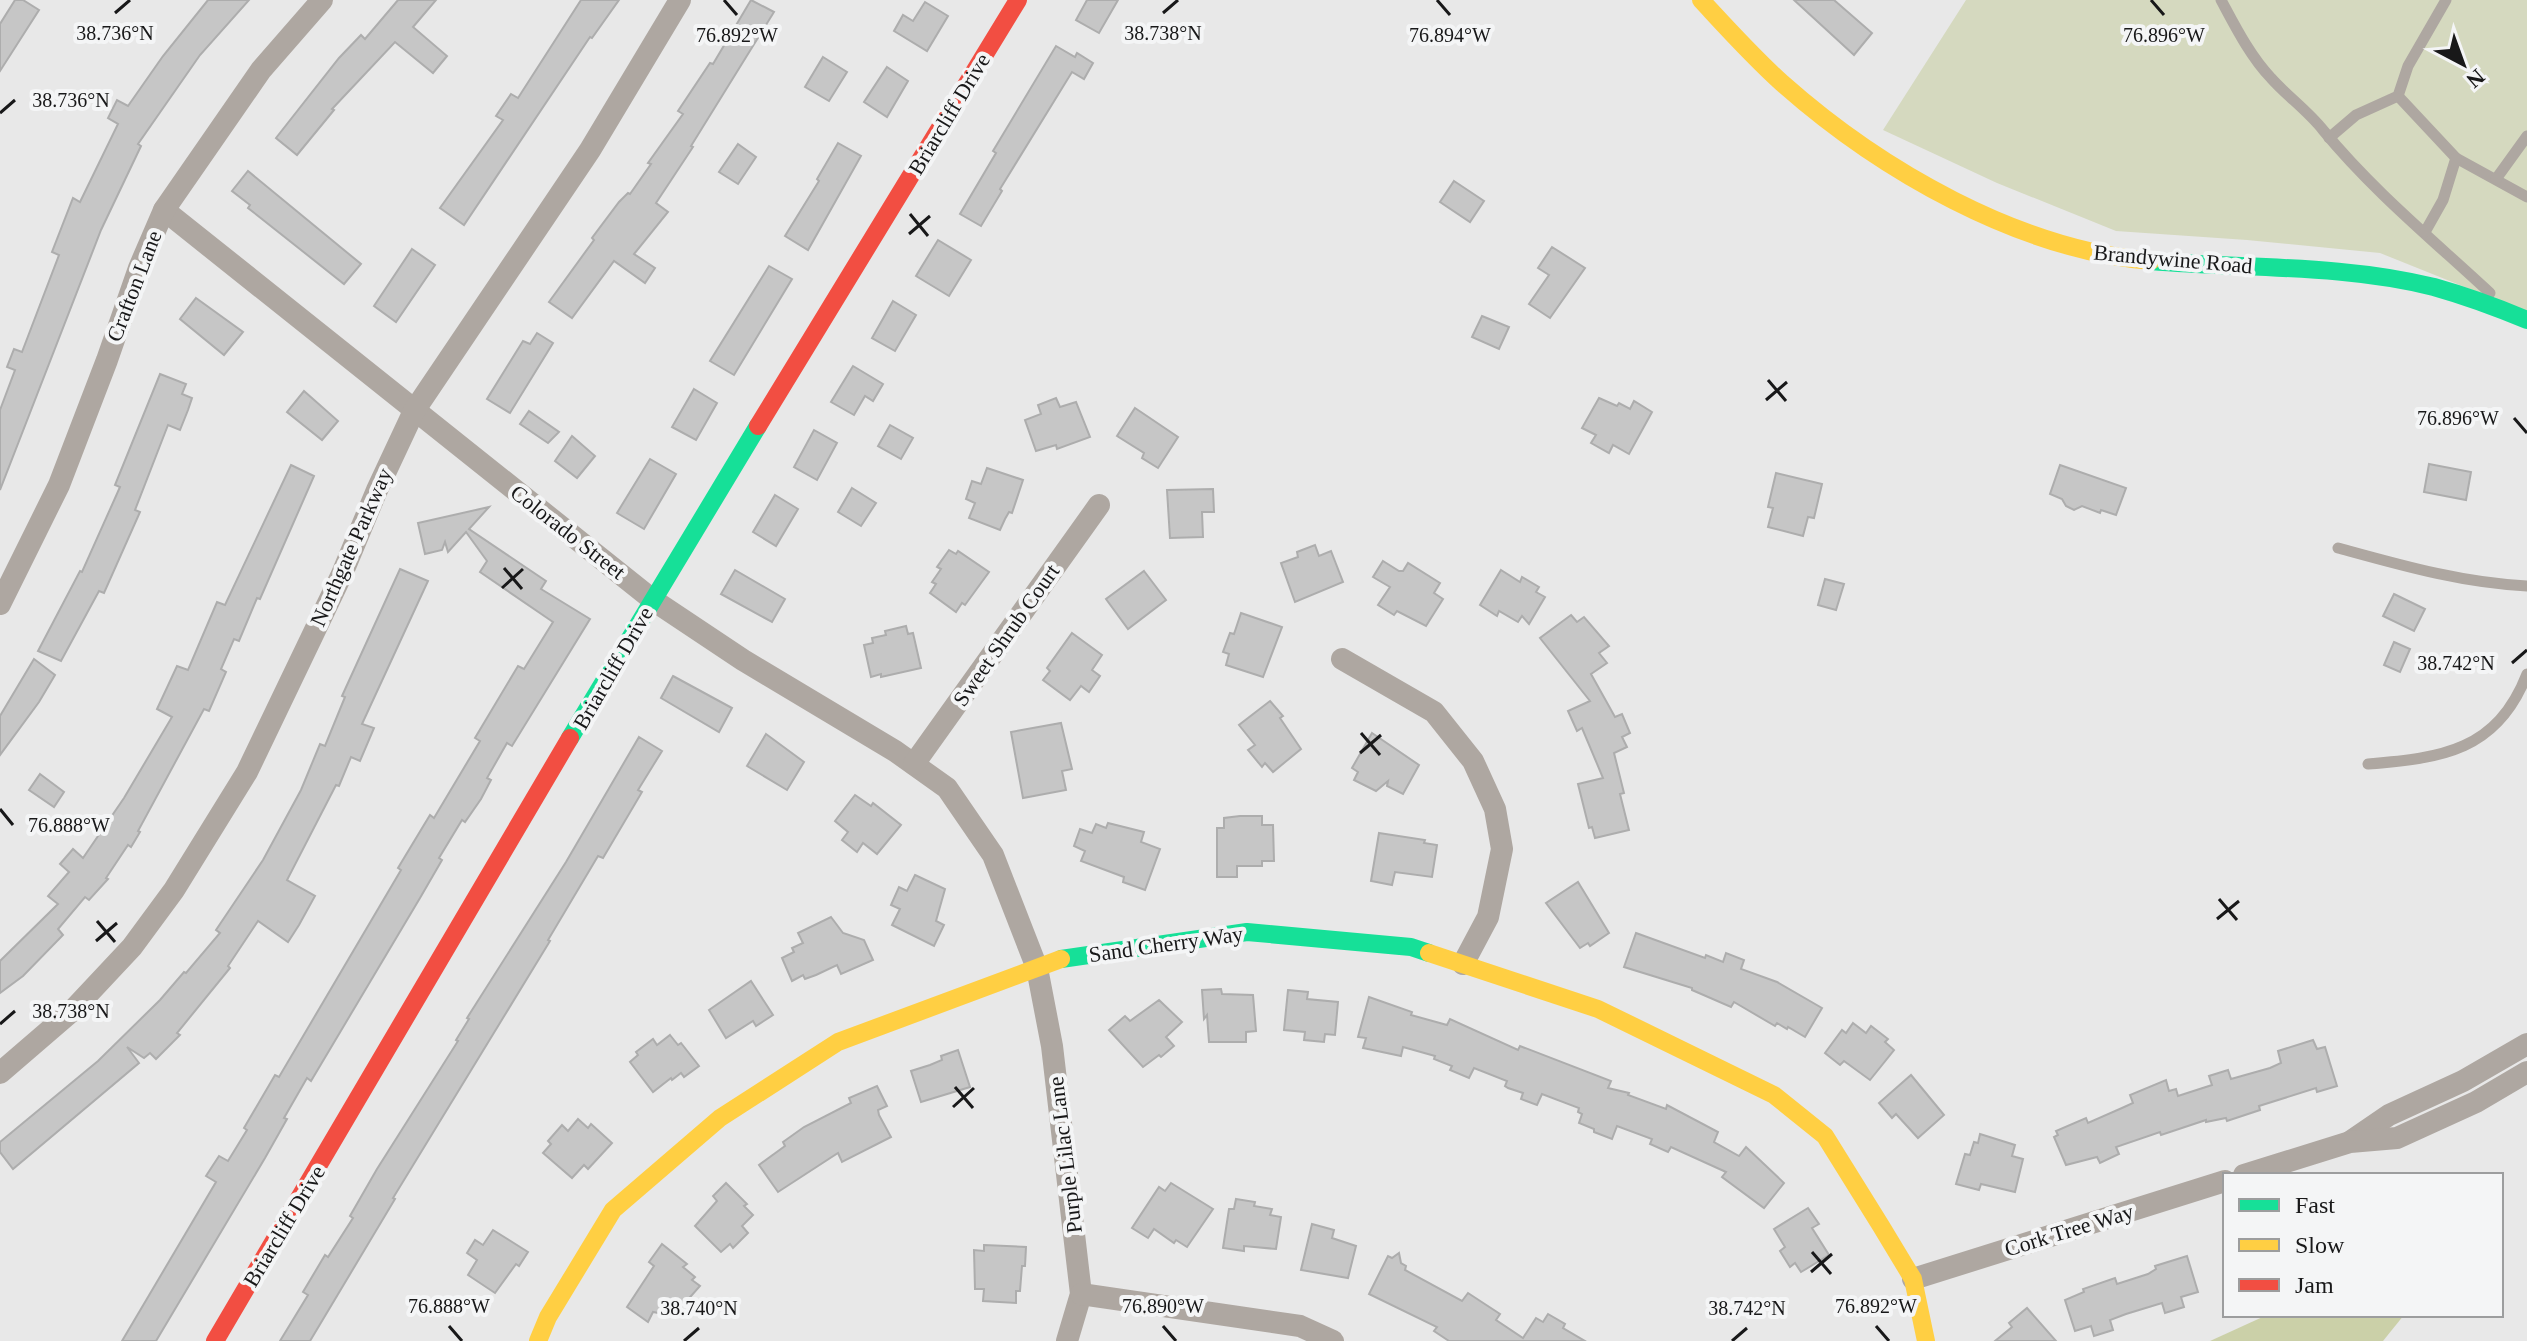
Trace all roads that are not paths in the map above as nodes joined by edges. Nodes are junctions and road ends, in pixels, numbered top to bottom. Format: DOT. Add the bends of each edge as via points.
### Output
graph roads {
  1 [pos="322,0"];
  2 [pos="680,0"];
  3 [pos="1018,0"];
  4 [pos="1701,0"];
  5 [pos="2221,0"];
  6 [pos="2446,0"];
  7 [pos="2398,96"];
  8 [pos="2527,136"];
  9 [pos="2329,138"];
  10 [pos="2456,158"];
  11 [pos="2496,179"];
  12 [pos="2527,197"];
  13 [pos="164,210"];
  14 [pos="2425,232"];
  15 [pos="2519,316"];
  16 [pos="414,411"];
  17 [pos="1099,505"];
  18 [pos="2338,548"];
  19 [pos="2527,586"];
  20 [pos="653,600"];
  21 [pos="0,604"];
  22 [pos="1342,659"];
  23 [pos="2527,674"];
  24 [pos="914,764"];
  25 [pos="2368,764"];
  26 [pos="1463,964"];
  27 [pos="1037,968"];
  28 [pos="2527,1044"];
  29 [pos="2527,1072"];
  30 [pos="0,1073"];
  31 [pos="2350,1142"];
  32 [pos="2250,1173"];
  33 [pos="2223,1182"];
  34 [pos="1913,1279"];
  35 [pos="1081,1294"];
  36 [pos="215,1341"];
  37 [pos="538,1341"];
  38 [pos="1067,1341"];
  39 [pos="1333,1341"];
  40 [pos="1926,1341"];
  1 -- 13 [label="street, Crafton Lane" via="261,70"];
  2 -- 16 [label="street, Northgate Parkway" via="590,150"];
  3 -- 20 [label="street, Briarcliff Drive"];
  4 -- 15 [label="street, Brandywine Road" via="1795,94 1874,151 1957,201 2048,240 2127,259 2426,285"];
  5 -- 9 [label="lane" via="2269,76"];
  6 -- 7 [label="lane" via="2408,66"];
  7 -- 9 [label="lane" via="2356,115"];
  7 -- 10 [label="lane"];
  8 -- 11 [label="lane"];
  9 -- 14 [label="lane"];
  10 -- 11 [label="lane"];
  10 -- 14 [label="lane" via="2443,200"];
  11 -- 12 [label="lane"];
  13 -- 16 [label="street, Colorado Street"];
  13 -- 21 [label="street, Crafton Lane" via="59,485"];
  14 -- 15 [label="lane"];
  16 -- 20 [label="street, Colorado Street"];
  16 -- 30 [label="street, Northgate Parkway" via="247,772 174,890 132,947 72,1011"];
  17 -- 24 [label="street, Sweet Shrub Court"];
  18 -- 19 [label="lane" via="2421,571"];
  20 -- 24 [label="street, Colorado Street"];
  20 -- 36 [label="street, Briarcliff Drive"];
  22 -- 26 [label="street" via="1434,712 1473,761 1495,809 1502,849 1488,917"];
  23 -- 25 [label="lane" via="2499,722 2458,749"];
  24 -- 27 [label="street, Colorado Street" via="947,788 993,855"];
  26 -- 27 [label="street, Sand Cherry Way" via="1411,947 1247,932 1064,958"];
  26 -- 34 [label="street, Sand Cherry Way" via="1598,1009 1774,1095 1825,1136"];
  27 -- 35 [label="street, Purple Lilac Lane" via="1052,1046"];
  27 -- 37 [label="street, Sand Cherry Way" via="838,1042 720,1118 613,1210"];
  28 -- 31 [label="street" via="2389,1115"];
  29 -- 31 [label="street" via="2397,1138"];
  31 -- 32 [label="street"];
  33 -- 34 [label="street, Cork Tree Way"];
  34 -- 40 [label="street"];
  35 -- 38 [label="street, Purple Lilac Lane"];
  35 -- 39 [label="street" via="1300,1326"];
}
